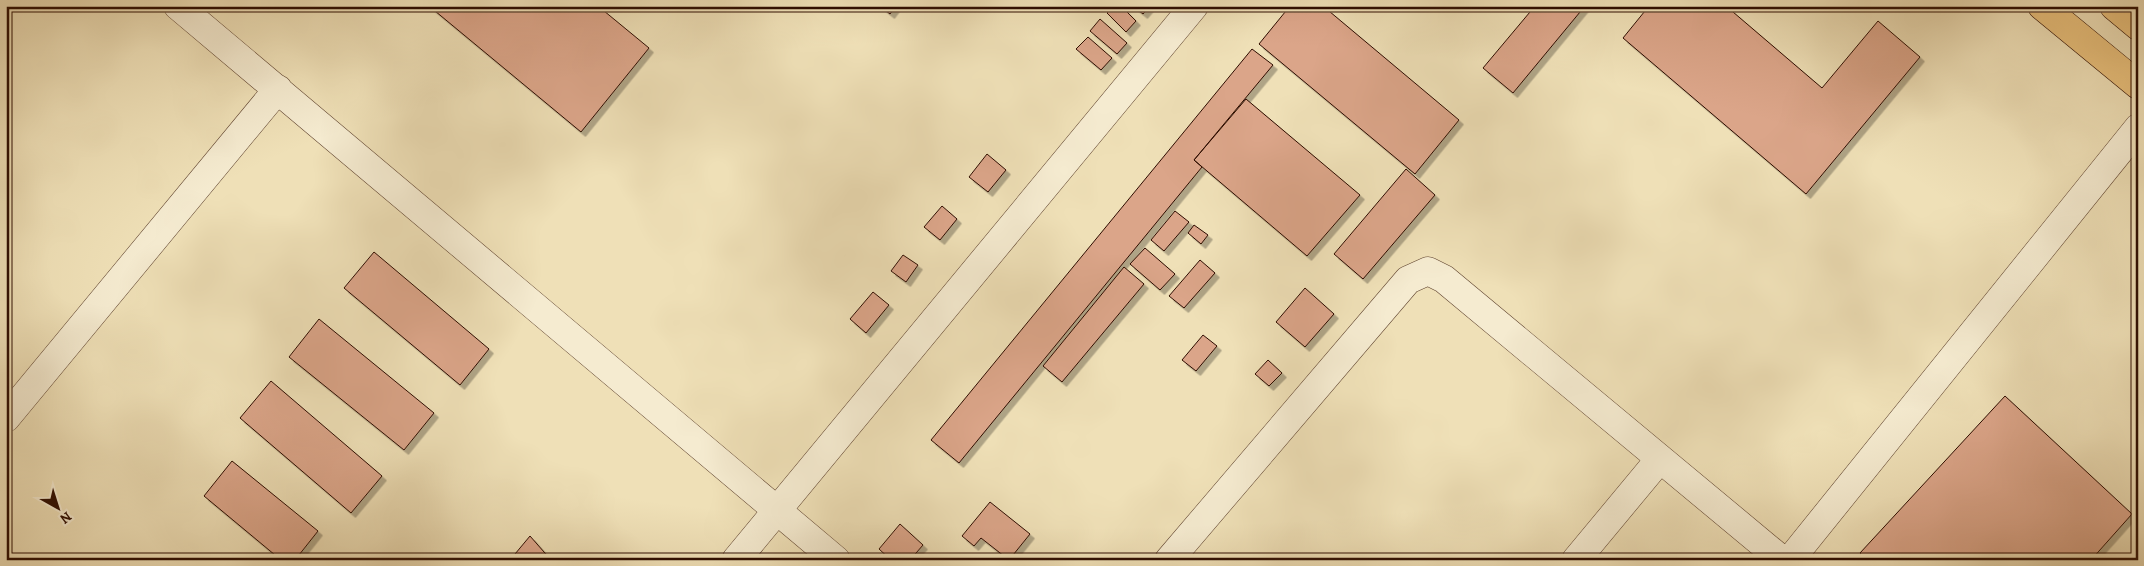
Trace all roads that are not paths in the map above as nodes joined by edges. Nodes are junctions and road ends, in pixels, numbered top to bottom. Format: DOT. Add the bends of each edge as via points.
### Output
graph roads {
  1 [pos="178,6"];
  2 [pos="1194,6"];
  3 [pos="2042,6"];
  4 [pos="2114,6"];
  5 [pos="2138,26"];
  6 [pos="2138,86"];
  7 [pos="278,89"];
  8 [pos="2138,128"];
  9 [pos="6,418"];
  10 [pos="1659,460"];
  11 [pos="776,510"];
  12 [pos="736,560"];
  13 [pos="836,560"];
  14 [pos="1169,560"];
  15 [pos="1576,560"];
  16 [pos="1782,560"];
  17 [pos="1790,560"];
  1 -- 7 [label="street"];
  2 -- 11 [label="street"];
  3 -- 6 [label="highway"];
  4 -- 5 [label="highway"];
  7 -- 9 [label="street"];
  7 -- 11 [label="street"];
  8 -- 17 [label="street"];
  10 -- 14 [label="street" via="1444,280 1428,271 1408,280"];
  10 -- 15 [label="street"];
  10 -- 16 [label="street"];
  11 -- 12 [label="street"];
  11 -- 13 [label="street"];
}
